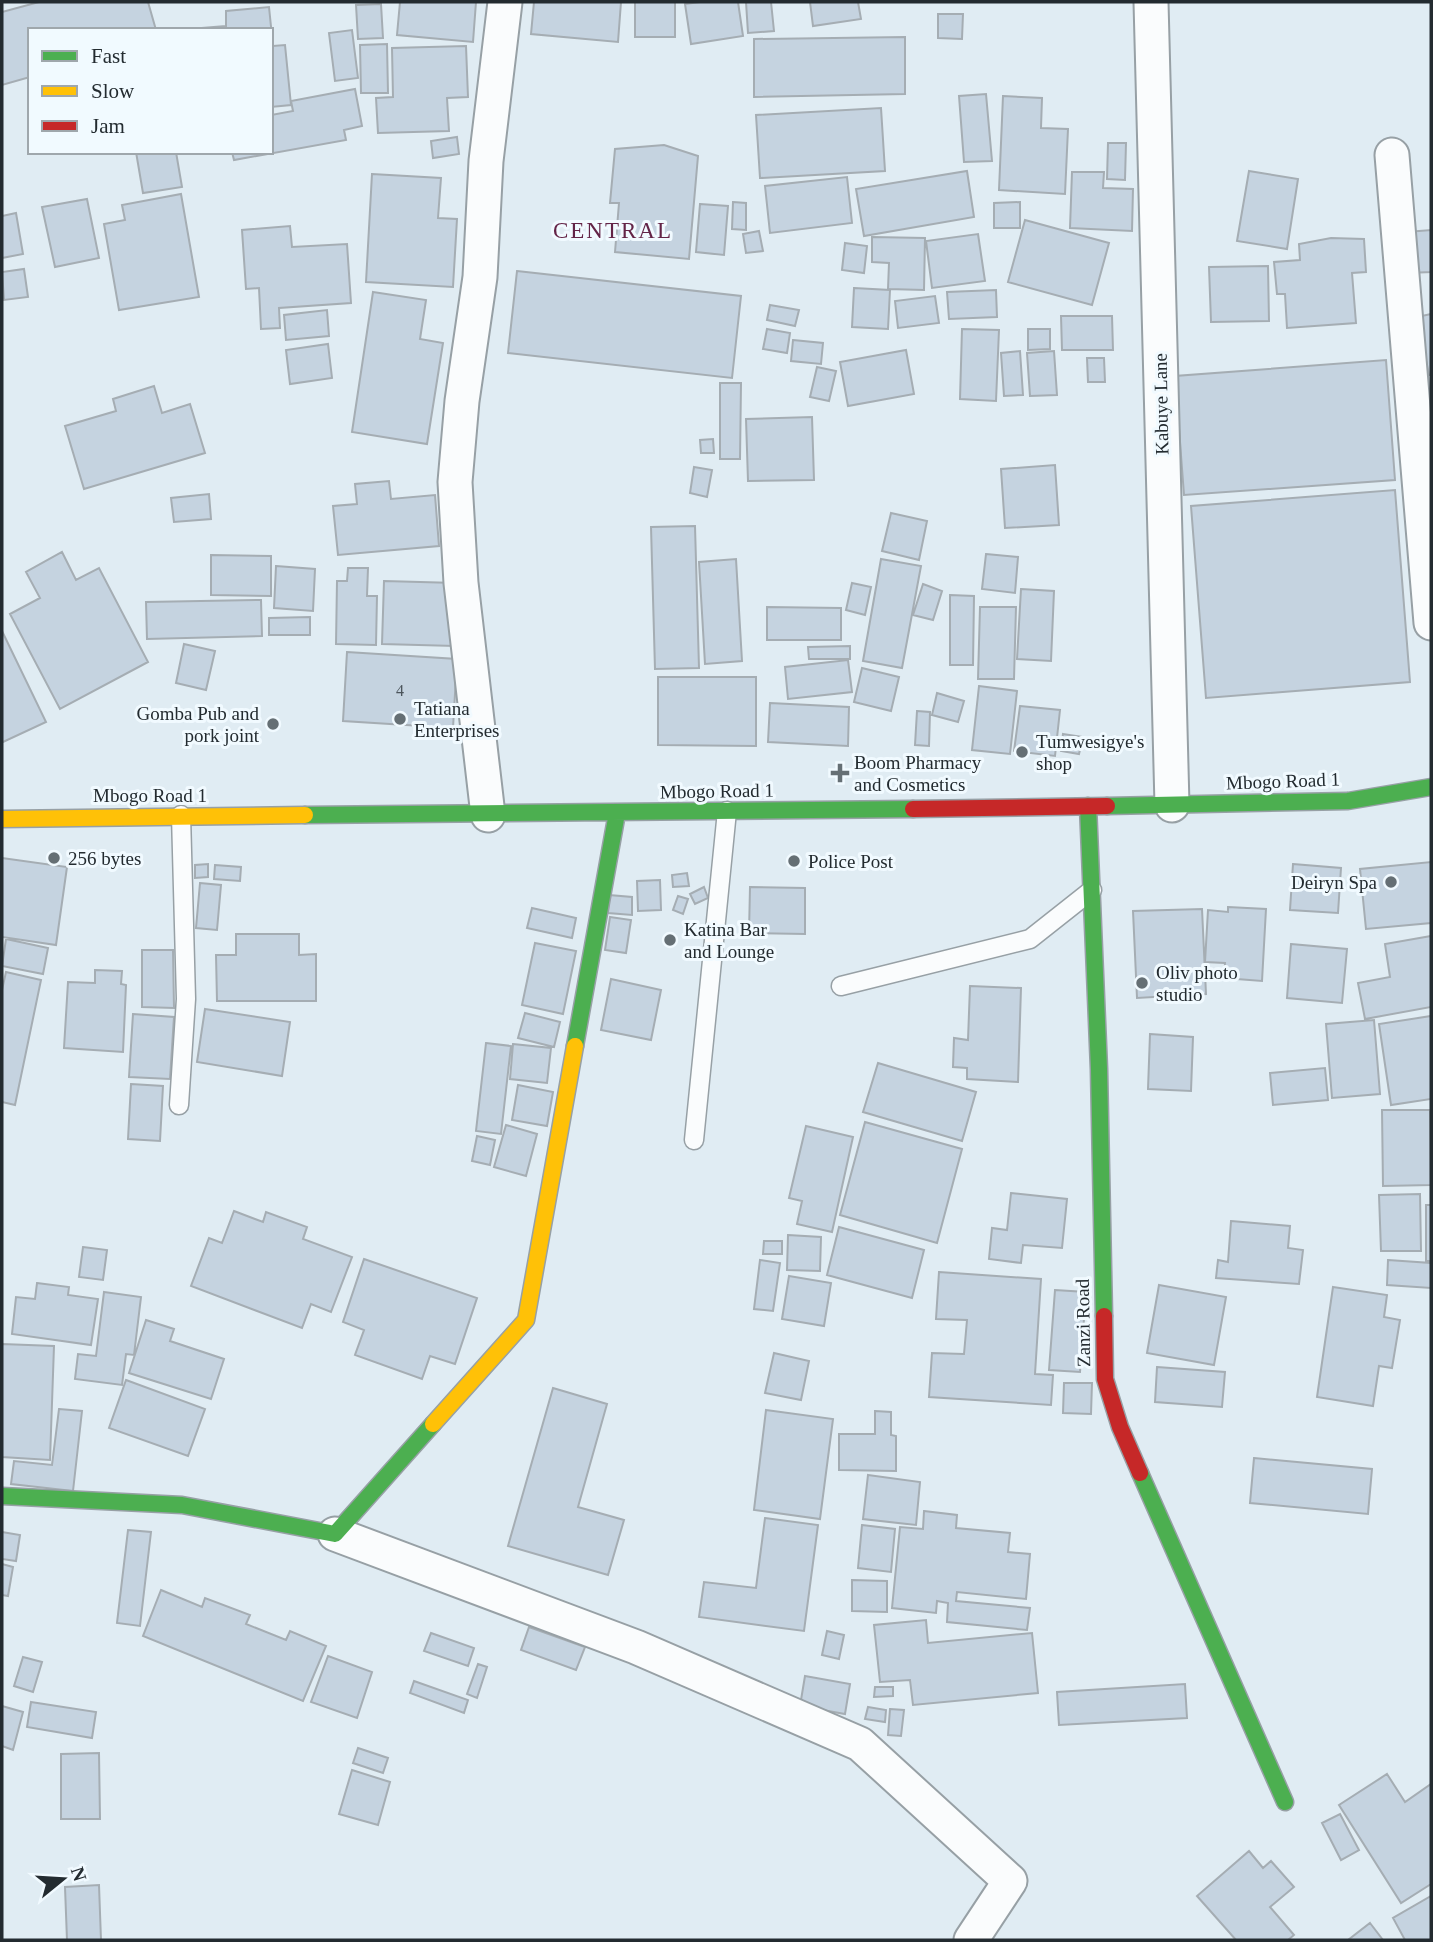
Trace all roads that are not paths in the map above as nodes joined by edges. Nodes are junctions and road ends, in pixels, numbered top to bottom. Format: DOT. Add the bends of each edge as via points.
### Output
graph roads {
  1 [pos="505,2"];
  2 [pos="1151,2"];
  3 [pos="1392,155"];
  4 [pos="1431,623"];
  5 [pos="1431,787"];
  6 [pos="1088,806"];
  7 [pos="1172,806"];
  8 [pos="727,811"];
  9 [pos="617,813"];
  10 [pos="488,815"];
  11 [pos="181,816"];
  12 [pos="2,819"];
  13 [pos="1092,890"];
  14 [pos="841,986"];
  15 [pos="179,1105"];
  16 [pos="695,1140"];
  17 [pos="2,1496"];
  18 [pos="335,1534"];
  19 [pos="1285,1802"];
  20 [pos="971,1940"];
  1 -- 10 [label="street" via="456,482 461,583"];
  2 -- 7 [label="street, Kabuye Lane"];
  3 -- 4 [label="street"];
  5 -- 7 [label="street, Mbogo Road 1" via="1348,801"];
  6 -- 7 [label="street, Mbogo Road 1"];
  6 -- 8 [label="street, Mbogo Road 1"];
  6 -- 13 [label="street, Zanzi Road"];
  8 -- 9 [label="street, Mbogo Road 1"];
  8 -- 16 [label="lane"];
  9 -- 10 [label="street, Mbogo Road 1"];
  9 -- 18 [label="street" via="526,1320"];
  10 -- 11 [label="street, Mbogo Road 1"];
  11 -- 12 [label="street, Mbogo Road 1"];
  11 -- 15 [label="lane" via="186,999"];
  13 -- 14 [label="lane" via="1030,939"];
  13 -- 19 [label="street, Zanzi Road" via="1105,1379 1120,1427"];
  17 -- 18 [label="street" via="182,1506"];
  18 -- 20 [label="street" via="636,1647 860,1744 1010,1881"];
}
